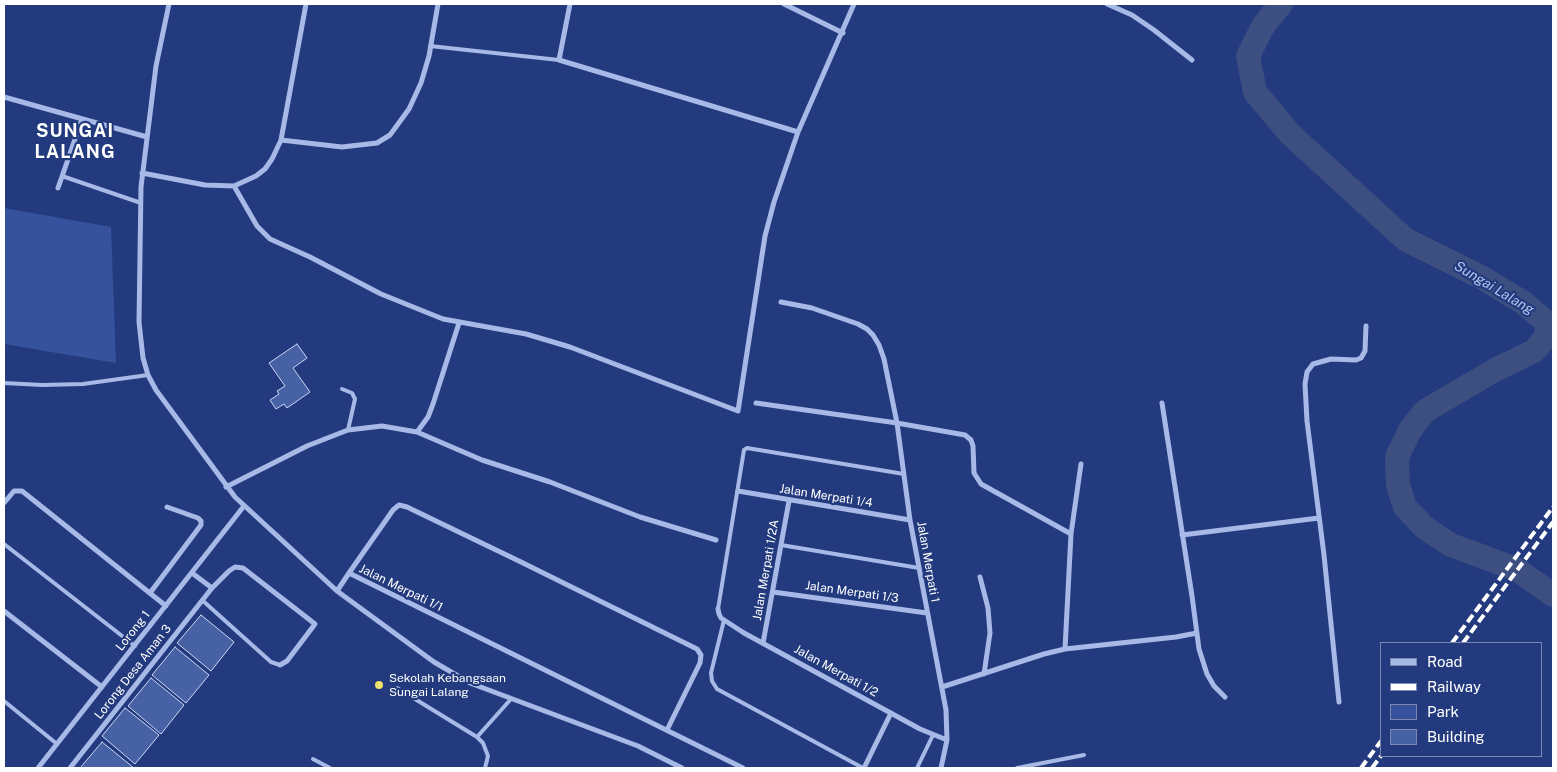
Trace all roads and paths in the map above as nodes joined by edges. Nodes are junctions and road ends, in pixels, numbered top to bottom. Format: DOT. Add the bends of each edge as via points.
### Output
graph roads {
  1 [pos="169,4"];
  2 [pos="306,4"];
  3 [pos="438,4"];
  4 [pos="570,4"];
  5 [pos="784,4"];
  6 [pos="854,4"];
  7 [pos="1107,4"];
  8 [pos="843,33"];
  9 [pos="430,46"];
  10 [pos="559,60"];
  11 [pos="1192,60"];
  12 [pos="4,97"];
  13 [pos="82,119"];
  14 [pos="798,132"];
  15 [pos="147,137"];
  16 [pos="281,140"];
  17 [pos="142,173"];
  18 [pos="62,176"];
  19 [pos="234,186"];
  20 [pos="58,188"];
  21 [pos="140,203"];
  22 [pos="781,302"];
  23 [pos="459,323"];
  24 [pos="1366,326"];
  25 [pos="148,375"];
  26 [pos="4,383"];
  27 [pos="342,389"];
  28 [pos="756,403"];
  29 [pos="1162,403"];
  30 [pos="897,423"];
  31 [pos="348,430"];
  32 [pos="418,432"];
  33 [pos="1081,464"];
  34 [pos="904,474"];
  35 [pos="226,487"];
  36 [pos="738,491"];
  37 [pos="789,500"];
  38 [pos="4,503"];
  39 [pos="244,506"];
  40 [pos="167,507"];
  41 [pos="1319,518"];
  42 [pos="910,520"];
  43 [pos="1072,534"];
  44 [pos="1182,535"];
  45 [pos="716,540"];
  46 [pos="4,544"];
  47 [pos="781,545"];
  48 [pos="919,568"];
  49 [pos="192,573"];
  50 [pos="349,573"];
  51 [pos="980,577"];
  52 [pos="212,588"];
  53 [pos="337,591"];
  54 [pos="773,592"];
  55 [pos="150,593"];
  56 [pos="202,600"];
  57 [pos="166,606"];
  58 [pos="4,611"];
  59 [pos="718,612"];
  60 [pos="928,613"];
  61 [pos="724,620"];
  62 [pos="1197,633"];
  63 [pos="763,643"];
  64 [pos="135,646"];
  65 [pos="1065,649"];
  66 [pos="280,666"];
  67 [pos="984,674"];
  68 [pos="102,687"];
  69 [pos="942,687"];
  70 [pos="397,688"];
  71 [pos="1225,697"];
  72 [pos="511,699"];
  73 [pos="4,700"];
  74 [pos="1339,702"];
  75 [pos="891,713"];
  76 [pos="667,730"];
  77 [pos="933,735"];
  78 [pos="477,737"];
  79 [pos="947,740"];
  80 [pos="57,744"];
  81 [pos="1084,755"];
  82 [pos="313,759"];
  83 [pos="38,768"];
  84 [pos="70,768"];
  85 [pos="330,768"];
  86 [pos="485,768"];
  87 [pos="679,768"];
  88 [pos="743,768"];
  89 [pos="863,768"];
  90 [pos="917,768"];
  91 [pos="941,768"];
  92 [pos="1017,768"];
  1 -- 15 [label="street" via="156,66"];
  2 -- 16 [label="street"];
  3 -- 9 [label="street"];
  4 -- 10 [label="street"];
  5 -- 8 [label="street"];
  6 -- 8 [label="street"];
  7 -- 11 [label="street" via="1132,15"];
  8 -- 14 [label="street"];
  9 -- 10 [label="lane"];
  9 -- 16 [label="street" via="418,91 396,128 384,139 342,147"];
  10 -- 14 [label="street"];
  12 -- 13 [label="street"];
  13 -- 15 [label="street"];
  13 -- 18 [label="street"];
  14 -- 23 [label="street" via="765,236 738,411 570,347 526,334"];
  15 -- 17 [label="street"];
  16 -- 19 [label="street" via="264,169"];
  17 -- 19 [label="street" via="205,185"];
  17 -- 21 [label="street"];
  18 -- 20 [label="street"];
  18 -- 21 [label="lane"];
  19 -- 23 [label="street" via="257,226 270,239 381,294"];
  21 -- 25 [label="street" via="139,322"];
  22 -- 30 [label="street, Jalan Merpati 1" via="846,319 863,326 873,335 884,359"];
  23 -- 32 [label="street" via="433,404"];
  24 -- 41 [label="street" via="1365,351 1361,358 1321,361 1312,364 1307,372 1304,396"];
  25 -- 26 [label="lane" via="83,384"];
  25 -- 35 [label="street"];
  27 -- 31 [label="lane" via="352,393 355,399"];
  28 -- 30 [label="street"];
  29 -- 44 [label="street"];
  30 -- 34 [label="street, Jalan Merpati 1"];
  30 -- 43 [label="street" via="965,435 973,446 974,473 981,484"];
  31 -- 32 [label="street" via="382,426"];
  31 -- 35 [label="street" via="307,446"];
  32 -- 45 [label="street" via="482,460 640,517"];
  33 -- 43 [label="street"];
  34 -- 36 [label="lane" via="747,448 744,450"];
  34 -- 42 [label="street, Jalan Merpati 1"];
  35 -- 39 [label="street"];
  36 -- 37 [label="street, Jalan Merpati 1/4"];
  36 -- 59 [label="lane"];
  37 -- 42 [label="street, Jalan Merpati 1/4"];
  37 -- 47 [label="street, Jalan Merpati 1/2A"];
  38 -- 55 [label="street" via="14,491 22,492"];
  39 -- 49 [label="street, Lorong 1"];
  39 -- 53 [label="street"];
  40 -- 55 [label="street" via="198,518 201,525"];
  41 -- 44 [label="street"];
  41 -- 74 [label="street"];
  42 -- 48 [label="street, Jalan Merpati 1"];
  43 -- 65 [label="street"];
  44 -- 62 [label="street"];
  46 -- 64 [label="lane"];
  47 -- 48 [label="lane"];
  47 -- 54 [label="street, Jalan Merpati 1/2A"];
  48 -- 60 [label="street, Jalan Merpati 1"];
  49 -- 52 [label="street"];
  49 -- 57 [label="street, Lorong 1"];
  50 -- 53 [label="street"];
  50 -- 76 [label="street, Jalan Merpati 1/1"];
  50 -- 76 [label="street, Jalan Merpati 1/1" via="399,505 688,644 702,655"];
  51 -- 67 [label="street" via="990,633"];
  52 -- 56 [label="street, Lorong Desa Aman 3"];
  52 -- 66 [label="street, Lorong Desa Aman 3" via="235,567 243,568 315,624 287,662"];
  53 -- 72 [label="street" via="451,674"];
  54 -- 60 [label="street, Jalan Merpati 1/3"];
  54 -- 63 [label="street, Jalan Merpati 1/2A"];
  55 -- 57 [label="street"];
  56 -- 66 [label="lane" via="271,662"];
  56 -- 84 [label="street, Lorong Desa Aman 3"];
  57 -- 64 [label="street, Lorong 1"];
  58 -- 68 [label="street"];
  59 -- 61 [label="street, Jalan Merpati 1/2"];
  60 -- 69 [label="street, Jalan Merpati 1"];
  61 -- 63 [label="street, Jalan Merpati 1/2"];
  61 -- 89 [label="lane" via="711,673 717,689"];
  62 -- 65 [label="street"];
  62 -- 71 [label="street" via="1207,674"];
  63 -- 75 [label="street, Jalan Merpati 1/2"];
  64 -- 68 [label="street, Lorong 1"];
  65 -- 67 [label="street"];
  67 -- 69 [label="street"];
  68 -- 80 [label="street, Lorong 1"];
  69 -- 79 [label="street, Jalan Merpati 1"];
  70 -- 78 [label="lane"];
  72 -- 78 [label="lane"];
  72 -- 87 [label="street" via="638,746"];
  73 -- 80 [label="lane"];
  75 -- 77 [label="street, Jalan Merpati 1/2"];
  75 -- 89 [label="street"];
  76 -- 88 [label="street, Jalan Merpati 1/1"];
  77 -- 79 [label="street, Jalan Merpati 1/2"];
  77 -- 90 [label="lane"];
  78 -- 86 [label="lane" via="488,756"];
  79 -- 91 [label="street, Jalan Merpati 1"];
  80 -- 83 [label="street, Lorong 1"];
  81 -- 92 [label="lane"];
  82 -- 85 [label="lane"];
}
